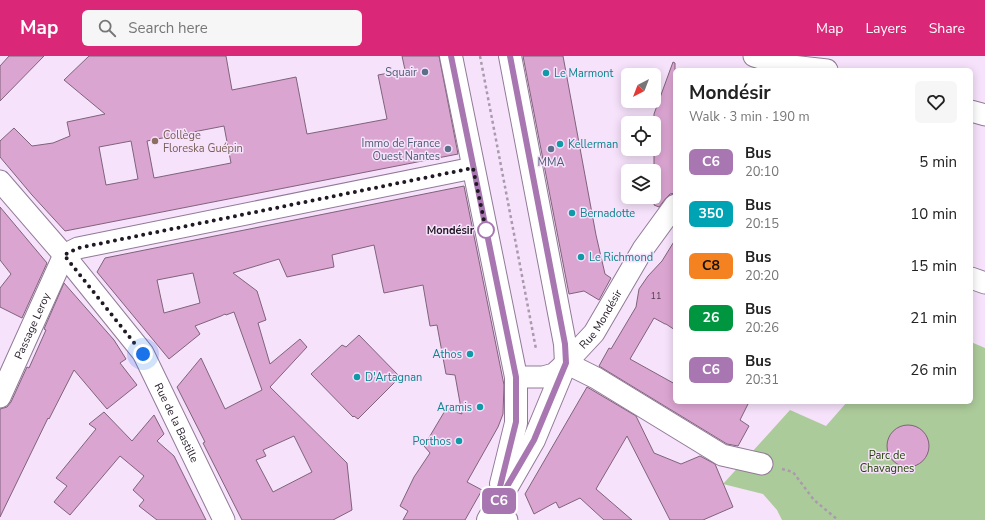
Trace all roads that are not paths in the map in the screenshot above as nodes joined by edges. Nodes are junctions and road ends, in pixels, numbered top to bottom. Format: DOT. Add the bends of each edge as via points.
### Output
graph roads {
  1 [pos="451,56"];
  2 [pos="510,56"];
  3 [pos="748,56"];
  4 [pos="754,56"];
  5 [pos="743,68"];
  6 [pos="809,68"];
  7 [pos="973,112"];
  8 [pos="985,115"];
  9 [pos="473,168"];
  10 [pos="0,181"];
  11 [pos="673,208"];
  12 [pos="64,255"];
  13 [pos="973,279"];
  14 [pos="985,283"];
  15 [pos="566,363"];
  16 [pos="516,377"];
  17 [pos="0,397"];
  18 [pos="762,464"];
  19 [pos="496,516"];
  20 [pos="224,520"];
  1 -- 9 [label="main road"];
  2 -- 15 [label="main road" via="565,344"];
  3 -- 5 [label="street"];
  4 -- 6 [label="street" via="783,65"];
  7 -- 8 [label="street"];
  9 -- 12 [label="street" via="78,248"];
  9 -- 16 [label="main road"];
  10 -- 12 [label="street, Rue de la Bastille"];
  11 -- 15 [label="street, Rue Mondésir" via="643,249 594,333"];
  12 -- 17 [label="street, Passage Leroy"];
  12 -- 20 [label="street, Rue de la Bastille" via="143,354"];
  13 -- 14 [label="street"];
  15 -- 16 [label="street" via="554,374 544,377"];
  15 -- 18 [label="street" via="596,378 722,455"];
  15 -- 19 [label="main road, Rue Mondésir" via="534,440"];
  16 -- 19 [label="main road" via="516,422"];
}
